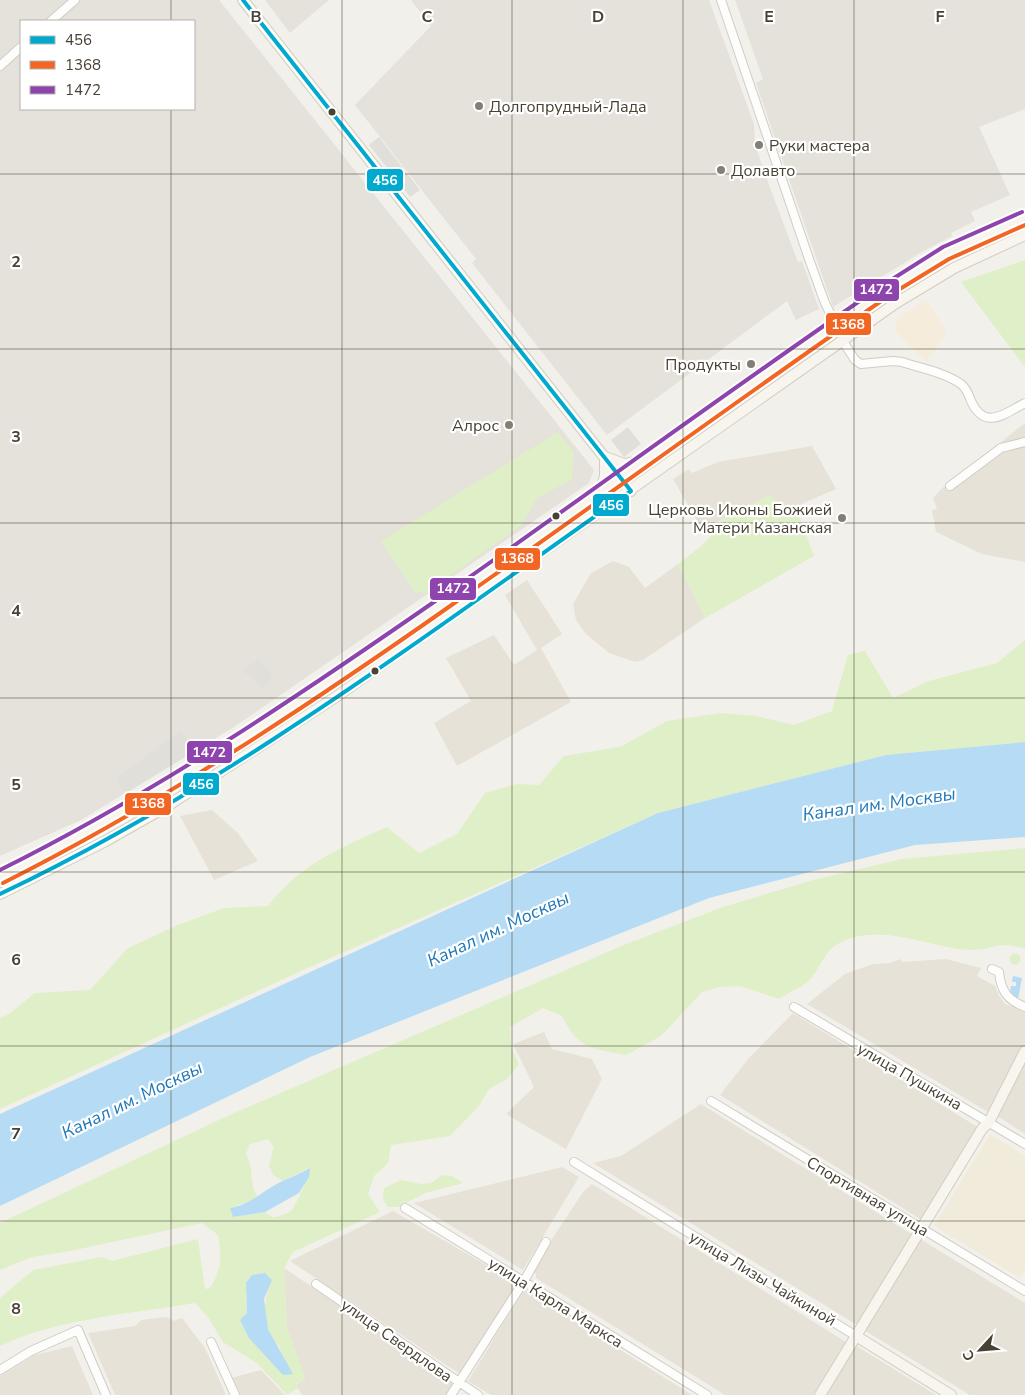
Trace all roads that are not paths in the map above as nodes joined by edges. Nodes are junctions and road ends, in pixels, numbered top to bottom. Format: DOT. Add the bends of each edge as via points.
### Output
graph roads {
  1 [pos="75,0"];
  2 [pos="243,0"];
  3 [pos="721,0"];
  4 [pos="52,20"];
  5 [pos="20,49"];
  6 [pos="0,66"];
  7 [pos="1025,218"];
  8 [pos="1025,235"];
  9 [pos="836,324"];
  10 [pos="842,340"];
  11 [pos="1025,403"];
  12 [pos="1025,442"];
  13 [pos="605,457"];
  14 [pos="648,459"];
  15 [pos="621,478"];
  16 [pos="950,486"];
  17 [pos="631,491"];
  18 [pos="600,493"];
  19 [pos="0,877"];
  20 [pos="0,894"];
  21 [pos="992,969"];
  22 [pos="794,1007"];
  23 [pos="1025,1007"];
  24 [pos="1025,1051"];
  25 [pos="711,1101"];
  26 [pos="989,1122"];
  27 [pos="1025,1144"];
  28 [pos="574,1162"];
  29 [pos="405,1208"];
  30 [pos="922,1228"];
  31 [pos="546,1242"];
  32 [pos="524,1281"];
  33 [pos="316,1284"];
  34 [pos="1025,1291"];
  35 [pos="856,1336"];
  36 [pos="211,1342"];
  37 [pos="0,1370"];
  38 [pos="459,1382"];
  39 [pos="106,1395"];
  40 [pos="235,1395"];
  41 [pos="451,1395"];
  42 [pos="478,1395"];
  43 [pos="707,1395"];
  44 [pos="820,1395"];
  45 [pos="951,1395"];
  1 -- 4 [label="street"];
  2 -- 13 [label="main road"];
  3 -- 9 [label="street" via="808,259"];
  5 -- 6 [label="street"];
  7 -- 9 [label="main road" via="931,262"];
  8 -- 10 [label="main road" via="984,252 931,281"];
  9 -- 14 [label="main road"];
  10 -- 11 [label="street" via="861,364 902,362 960,383 976,411 986,418 994,418"];
  10 -- 17 [label="main road"];
  12 -- 16 [label="street" via="1001,448"];
  13 -- 14 [label="main road" via="624,464"];
  13 -- 15 [label="main road"];
  13 -- 18 [label="main road" via="605,476"];
  14 -- 15 [label="main road"];
  15 -- 17 [label="main road"];
  15 -- 18 [label="main road"];
  17 -- 20 [label="main road" via="366,676 193,790 104,842"];
  18 -- 19 [label="main road" via="325,686 225,751 121,815"];
  21 -- 23 [label="street" via="1000,972 1002,989 1007,997"];
  22 -- 26 [label="street, улица Пушкина"];
  24 -- 26 [label="main road"];
  25 -- 30 [label="street, Спортивная улица"];
  26 -- 27 [label="street, улица Пушкина"];
  26 -- 30 [label="main road"];
  28 -- 35 [label="street, улица Лизы Чайкиной"];
  29 -- 32 [label="street, улица Карла Маркса"];
  30 -- 34 [label="street, Спортивная улица"];
  30 -- 35 [label="main road"];
  31 -- 32 [label="street"];
  32 -- 38 [label="street"];
  32 -- 43 [label="street, улица Карла Маркса"];
  33 -- 38 [label="street, улица Свердлова"];
  35 -- 44 [label="main road"];
  35 -- 45 [label="main road, улица Лизы Чайкиной"];
  36 -- 40 [label="street"];
  37 -- 39 [label="street" via="78,1330"];
  38 -- 41 [label="street"];
  38 -- 42 [label="street, улица Свердлова"];
}
